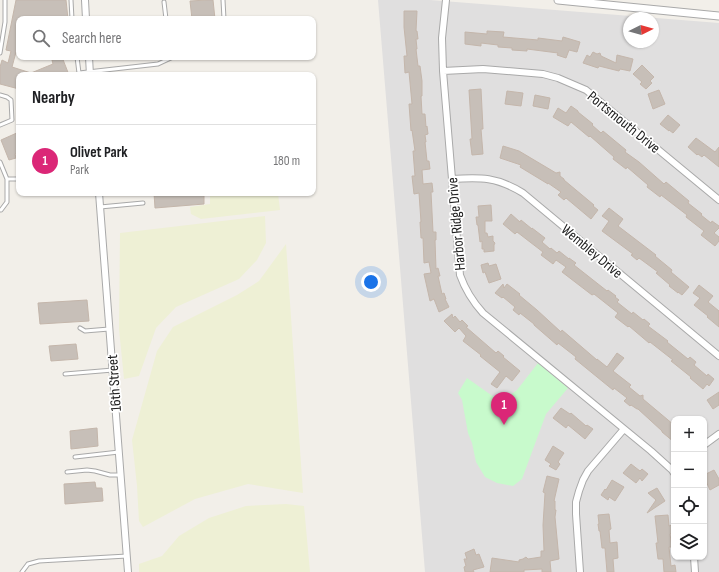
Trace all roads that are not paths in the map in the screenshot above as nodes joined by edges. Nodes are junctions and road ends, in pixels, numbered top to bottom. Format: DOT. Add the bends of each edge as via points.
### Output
graph roads {
  1 [pos="5,0"];
  2 [pos="71,0"];
  3 [pos="85,0"];
  4 [pos="223,0"];
  5 [pos="446,0"];
  6 [pos="558,0"];
  7 [pos="164,2"];
  8 [pos="72,16"];
  9 [pos="86,16"];
  10 [pos="166,16"];
  11 [pos="224,16"];
  12 [pos="719,16"];
  13 [pos="0,53"];
  14 [pos="77,60"];
  15 [pos="89,60"];
  16 [pos="165,60"];
  17 [pos="443,71"];
  18 [pos="79,72"];
  19 [pos="90,72"];
  20 [pos="98,72"];
  21 [pos="0,95"];
  22 [pos="0,125"];
  23 [pos="0,162"];
  24 [pos="16,178"];
  25 [pos="7,179"];
  26 [pos="452,179"];
  27 [pos="99,196"];
  28 [pos="719,200"];
  29 [pos="143,203"];
  30 [pos="100,207"];
  31 [pos="0,210"];
  32 [pos="80,328"];
  33 [pos="110,329"];
  34 [pos="719,356"];
  35 [pos="113,370"];
  36 [pos="65,374"];
  37 [pos="624,429"];
  38 [pos="719,434"];
  39 [pos="707,443"];
  40 [pos="119,452"];
  41 [pos="75,457"];
  42 [pos="671,468"];
  43 [pos="67,472"];
  44 [pos="121,475"];
  45 [pos="127,556"];
  46 [pos="694,560"];
  47 [pos="22,572"];
  48 [pos="128,572"];
  49 [pos="580,572"];
  50 [pos="695,572"];
  1 -- 13 [label="lane" via="5,22"];
  2 -- 8 [label="lane"];
  3 -- 9 [label="street"];
  4 -- 11 [label="lane"];
  5 -- 17 [label="street, Harbor Ridge Drive" via="442,38"];
  6 -- 12 [label="street"];
  7 -- 10 [label="lane"];
  14 -- 18 [label="lane"];
  15 -- 19 [label="street"];
  16 -- 20 [label="lane" via="158,64"];
  17 -- 26 [label="street, Harbor Ridge Drive"];
  17 -- 28 [label="street, Portsmouth Drive" via="483,69 543,74 586,90"];
  21 -- 22 [label="lane" via="11,100 12,120"];
  23 -- 25 [label="lane"];
  24 -- 25 [label="lane"];
  25 -- 31 [label="lane" via="7,202"];
  26 -- 34 [label="street, Wembley Drive" via="492,179 523,193"];
  26 -- 37 [label="street, Harbor Ridge Drive" via="460,276 477,307"];
  27 -- 30 [label="street, 16th Street"];
  29 -- 30 [label="lane"];
  30 -- 33 [label="street, 16th Street"];
  32 -- 33 [label="lane" via="85,331"];
  33 -- 35 [label="street, 16th Street"];
  35 -- 36 [label="lane"];
  35 -- 40 [label="street, 16th Street"];
  37 -- 42 [label="street, Harbor Ridge Drive"];
  37 -- 49 [label="street" via="588,471 579,491 576,514"];
  38 -- 39 [label="street"];
  40 -- 41 [label="lane"];
  40 -- 44 [label="street, 16th Street"];
  43 -- 44 [label="lane" via="87,470"];
  44 -- 45 [label="street, 16th Street"];
  45 -- 47 [label="lane" via="39,561 28,564"];
  45 -- 48 [label="street, 16th Street"];
  46 -- 50 [label="street"];
}
